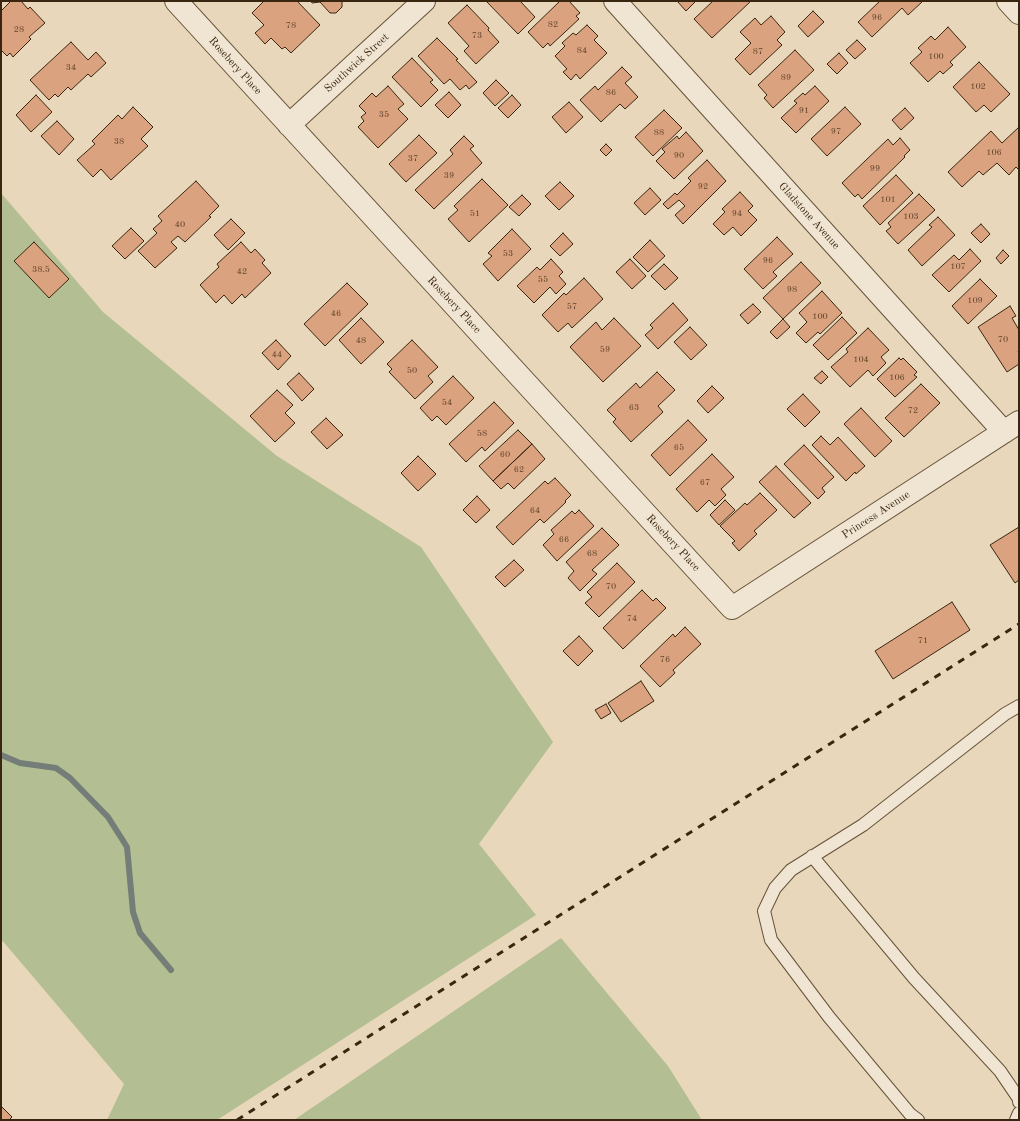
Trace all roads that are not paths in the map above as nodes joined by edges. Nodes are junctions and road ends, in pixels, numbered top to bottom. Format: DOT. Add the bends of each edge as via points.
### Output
graph roads {
  1 [pos="176,1"];
  2 [pos="424,1"];
  3 [pos="615,1"];
  4 [pos="1008,1"];
  5 [pos="1019,13"];
  6 [pos="289,125"];
  7 [pos="1011,427"];
  8 [pos="732,608"];
  9 [pos="1019,706"];
  10 [pos="812,856"];
  11 [pos="1019,1102"];
  12 [pos="1019,1113"];
  13 [pos="918,1120"];
  14 [pos="1016,1120"];
  1 -- 6 [label="street, Rosebery Place"];
  2 -- 6 [label="street, Southwick Street"];
  3 -- 7 [label="street, Gladstone Avenue"];
  4 -- 5 [label="street"];
  6 -- 8 [label="street, Rosebery Place"];
  7 -- 8 [label="street, Princess Avenue"];
  9 -- 10 [label="lane" via="1005,714 863,825"];
  10 -- 11 [label="lane" via="914,978 1000,1071"];
  10 -- 13 [label="lane" via="791,870 775,888 764,911 771,940 829,1016 910,1114"];
  12 -- 14 [label="lane"];
}
